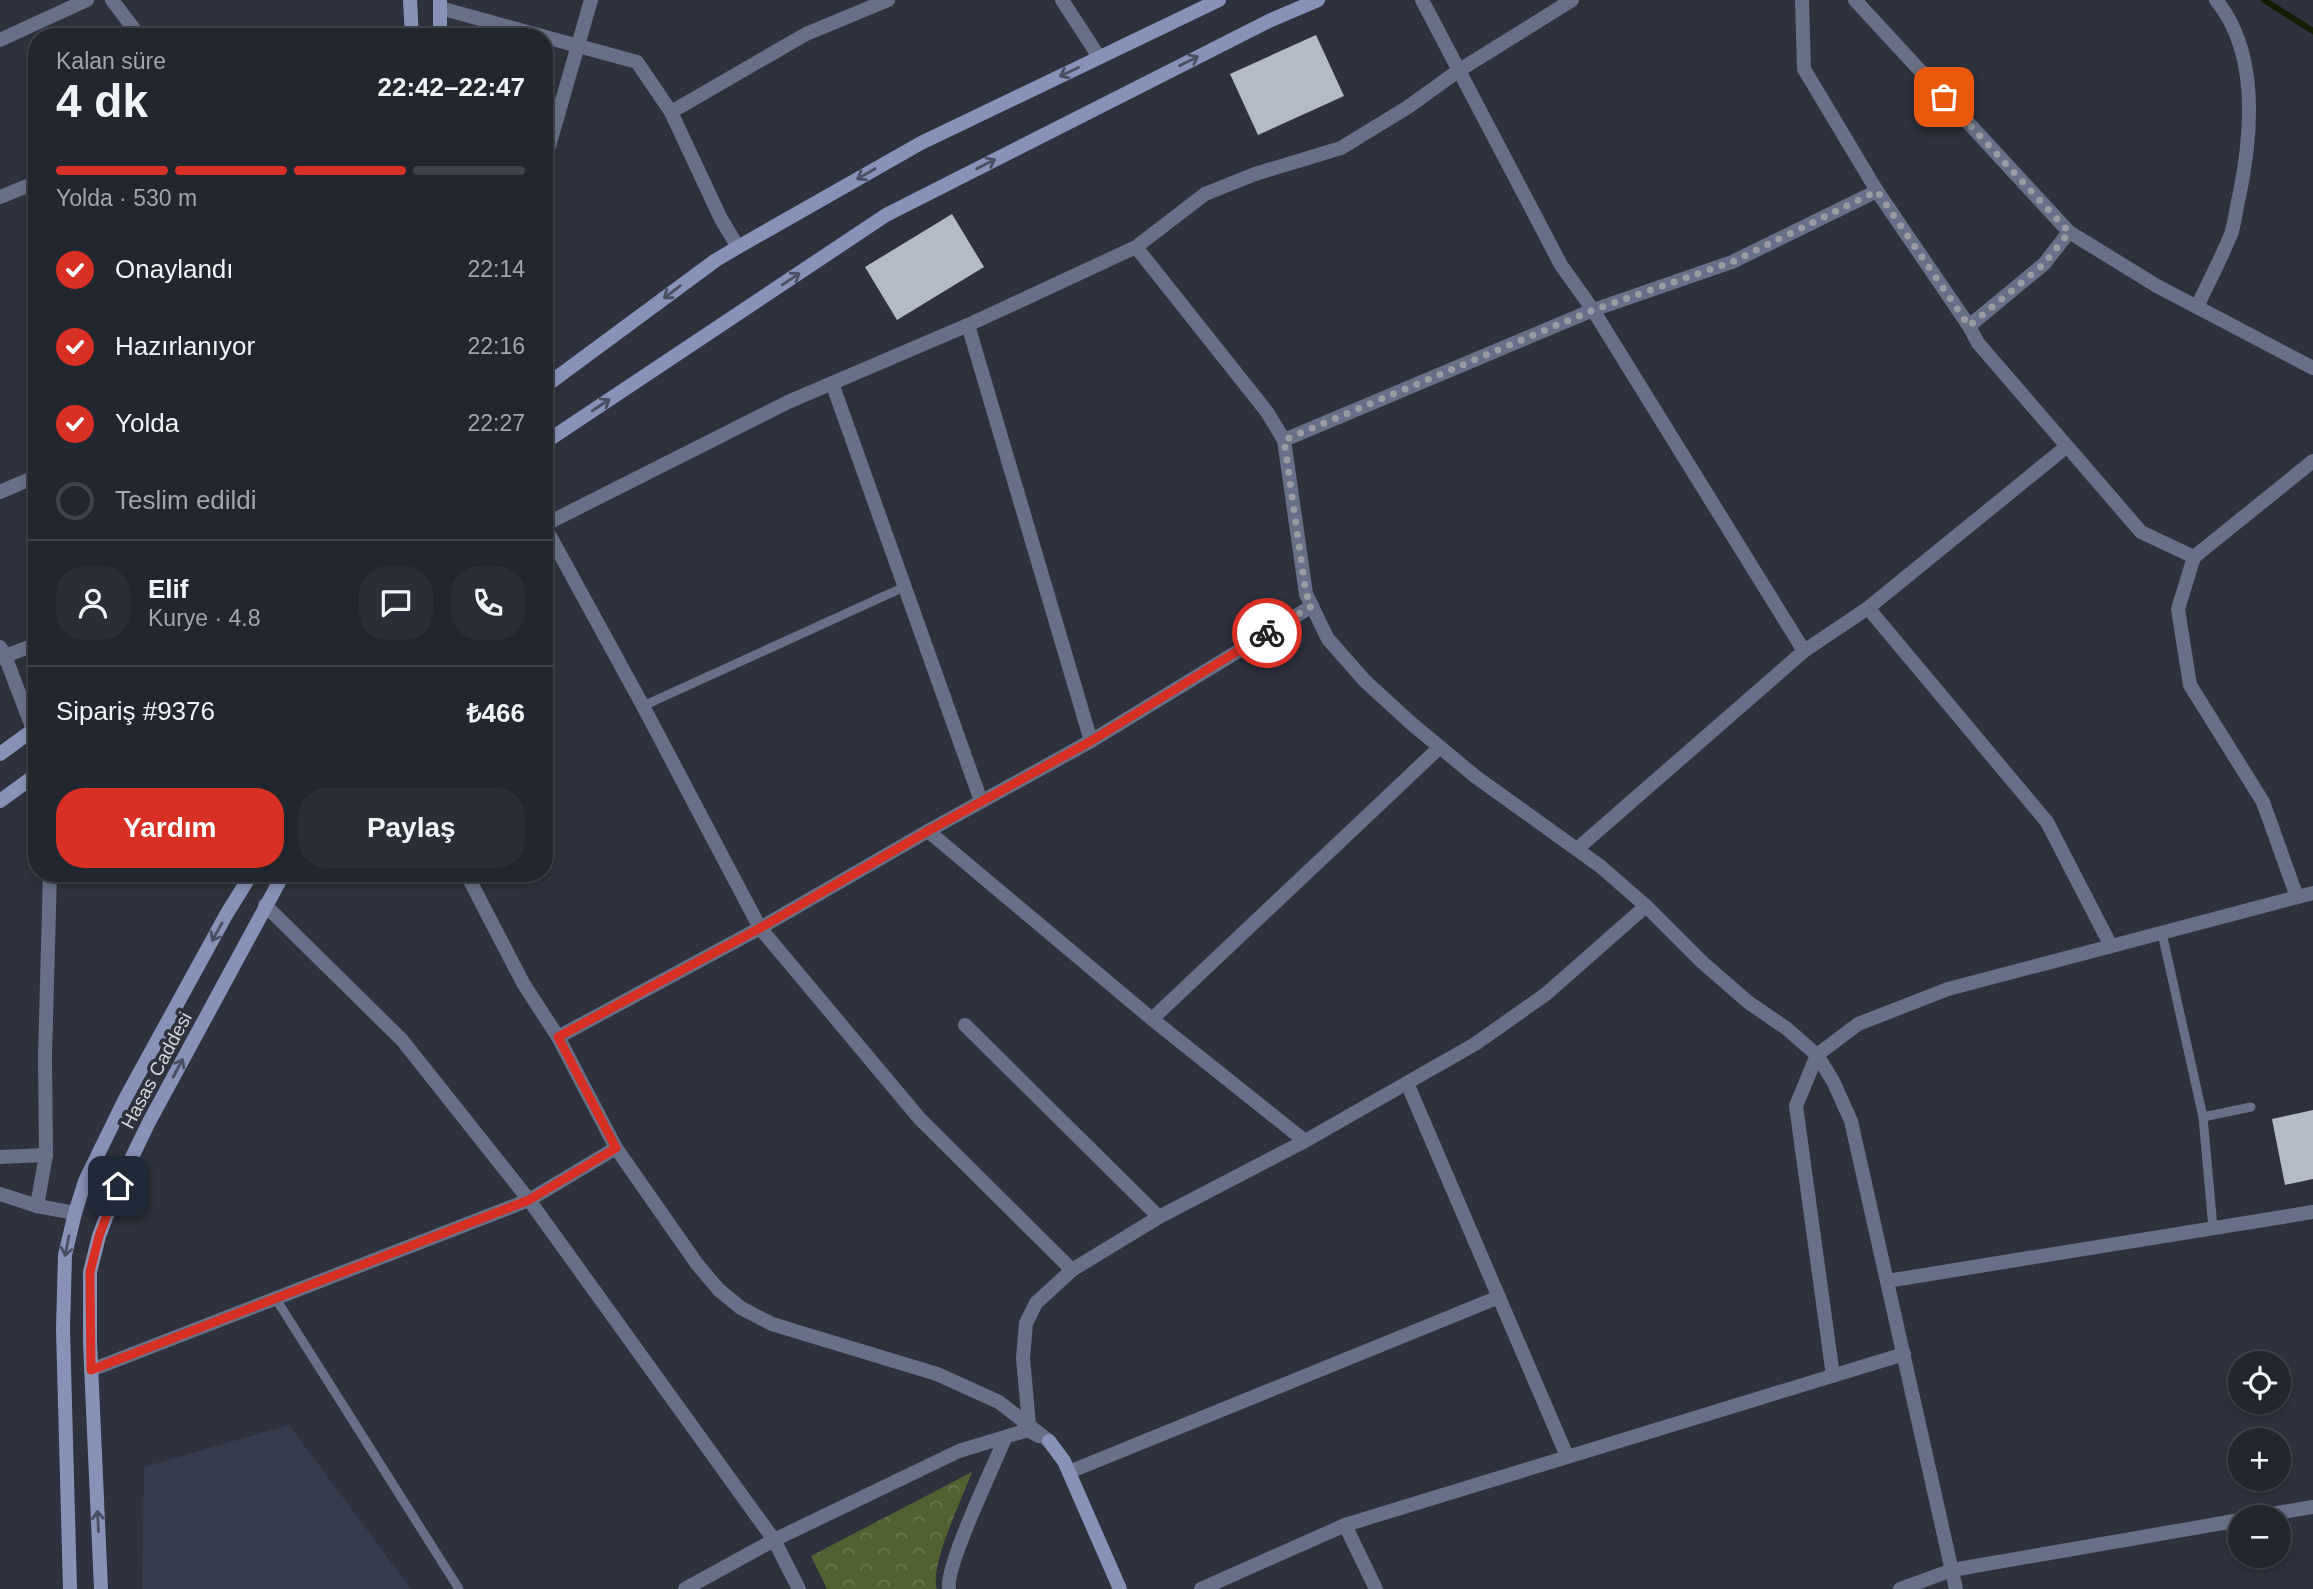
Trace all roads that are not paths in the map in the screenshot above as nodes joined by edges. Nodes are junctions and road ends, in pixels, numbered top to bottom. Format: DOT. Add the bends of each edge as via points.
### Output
graph roads {
  1 [pos="86,0"];
  2 [pos="112,0"];
  3 [pos="410,0"];
  4 [pos="591,0"];
  5 [pos="888,0"];
  6 [pos="1062,0"];
  7 [pos="1219,0"];
  8 [pos="1318,0"];
  9 [pos="1422,0"];
  10 [pos="1572,0"];
  11 [pos="1802,0"];
  12 [pos="1855,0"];
  13 [pos="2216,0"];
  14 [pos="440,4"];
  15 [pos="862,5"];
  16 [pos="133,28"];
  17 [pos="412,28"];
  18 [pos="440,28"];
  19 [pos="521,28"];
  20 [pos="553,38"];
  21 [pos="0,40"];
  22 [pos="578,45"];
  23 [pos="1099,57"];
  24 [pos="1458,71"];
  25 [pos="671,111"];
  26 [pos="553,132"];
  27 [pos="28,185"];
  28 [pos="1877,191"];
  29 [pos="0,197"];
  30 [pos="2069,232"];
  31 [pos="738,247"];
  32 [pos="1136,247"];
  33 [pos="2197,307"];
  34 [pos="1593,310"];
  35 [pos="968,325"];
  36 [pos="1969,326"];
  37 [pos="2313,368"];
  38 [pos="553,380"];
  39 [pos="832,383"];
  40 [pos="553,437"];
  41 [pos="1284,440"];
  42 [pos="2066,447"];
  43 [pos="2313,461"];
  44 [pos="28,480"];
  45 [pos="0,492"];
  46 [pos="553,520"];
  47 [pos="553,541"];
  48 [pos="2194,557"];
  49 [pos="904,587"];
  50 [pos="1312,606"];
  51 [pos="1868,608"];
  52 [pos="28,647"];
  53 [pos="1804,651"];
  54 [pos="2,654"];
  55 [pos="643,706"];
  56 [pos="28,714"];
  57 [pos="28,737"];
  58 [pos="1091,741"];
  59 [pos="1440,747"];
  60 [pos="0,754"];
  61 [pos="28,781"];
  62 [pos="0,801"];
  63 [pos="981,801"];
  64 [pos="928,831"];
  65 [pos="1577,849"];
  66 [pos="50,882"];
  67 [pos="246,882"];
  68 [pos="279,882"];
  69 [pos="471,882"];
  70 [pos="2313,893"];
  71 [pos="2297,897"];
  72 [pos="265,905"];
  73 [pos="1646,906"];
  74 [pos="760,928"];
  75 [pos="2162,933"];
  76 [pos="2111,946"];
  77 [pos="1152,1019"];
  78 [pos="965,1025"];
  79 [pos="558,1037"];
  80 [pos="1817,1055"];
  81 [pos="1407,1083"];
  82 [pos="2251,1107"];
  83 [pos="2203,1117"];
  84 [pos="1305,1141"];
  85 [pos="616,1148"];
  86 [pos="46,1155"];
  87 [pos="0,1157"];
  88 [pos="0,1194"];
  89 [pos="529,1200"];
  90 [pos="37,1206"];
  91 [pos="2313,1212"];
  92 [pos="75,1213"];
  93 [pos="1159,1217"];
  94 [pos="2213,1228"];
  95 [pos="1072,1270"];
  96 [pos="1887,1281"];
  97 [pos="1499,1297"];
  98 [pos="276,1299"];
  99 [pos="1904,1354"];
  100 [pos="91,1370"];
  101 [pos="1833,1376"];
  102 [pos="1029,1425"];
  103 [pos="1005,1438"];
  104 [pos="1049,1441"];
  105 [pos="1567,1456"];
  106 [pos="1069,1472"];
  107 [pos="2313,1507"];
  108 [pos="2291,1511"];
  109 [pos="2228,1522"];
  110 [pos="1345,1525"];
  111 [pos="774,1540"];
  112 [pos="1952,1570"];
  113 [pos="70,1589"];
  114 [pos="101,1589"];
  115 [pos="459,1589"];
  116 [pos="685,1589"];
  117 [pos="799,1589"];
  118 [pos="949,1589"];
  119 [pos="1120,1589"];
  120 [pos="1201,1589"];
  121 [pos="1376,1589"];
  122 [pos="1900,1589"];
  123 [pos="1956,1589"];
  1 -- 21 [label="street"];
  2 -- 16 [label="street"];
  3 -- 17 [label="main road"];
  4 -- 22 [label="street"];
  5 -- 15 [label="street"];
  6 -- 23 [label="street"];
  7 -- 23 [label="main road"];
  40 -- 8 [label="main road, one-way" via="886,215"];
  9 -- 24 [label="street"];
  10 -- 24 [label="street"];
  11 -- 28 [label="street" via="1804,69"];
  12 -- 30 [label="street"];
  13 -- 33 [label="street" via="2225,10 2244,58 2251,108 2232,232"];
  14 -- 18 [label="main road"];
  14 -- 19 [label="street"];
  15 -- 25 [label="street"];
  20 -- 22 [label="street"];
  22 -- 25 [label="street" via="637,62"];
  22 -- 26 [label="street"];
  23 -- 31 [label="main road, one-way" via="921,143"];
  24 -- 32 [label="street" via="1341,148 1205,194"];
  24 -- 34 [label="street" via="1561,265"];
  25 -- 31 [label="street"];
  27 -- 29 [label="street"];
  28 -- 34 [label="street" via="1732,262"];
  28 -- 36 [label="street"];
  30 -- 33 [label="street"];
  30 -- 36 [label="street" via="2044,264"];
  31 -- 38 [label="main road, one-way"];
  32 -- 35 [label="street"];
  32 -- 41 [label="street" via="1268,412"];
  33 -- 37 [label="street"];
  34 -- 41 [label="street"];
  34 -- 53 [label="street"];
  35 -- 39 [label="street"];
  35 -- 58 [label="street"];
  36 -- 42 [label="street"];
  39 -- 46 [label="street"];
  39 -- 49 [label="street"];
  41 -- 50 [label="street" via="1306,594"];
  42 -- 48 [label="street" via="2141,532"];
  42 -- 51 [label="street"];
  43 -- 48 [label="street"];
  44 -- 45 [label="street"];
  47 -- 55 [label="street"];
  48 -- 71 [label="street" via="2178,610 2190,685 2263,802"];
  49 -- 55 [label="lane"];
  49 -- 63 [label="street"];
  50 -- 58 [label="street"];
  50 -- 59 [label="street" via="1328,639 1365,681"];
  51 -- 53 [label="street"];
  51 -- 76 [label="street" via="2047,822"];
  52 -- 54 [label="street"];
  53 -- 65 [label="street"];
  54 -- 56 [label="street"];
  55 -- 74 [label="street"];
  57 -- 60 [label="main road"];
  58 -- 63 [label="street"];
  59 -- 65 [label="street"];
  59 -- 77 [label="street"];
  61 -- 62 [label="main road"];
  63 -- 64 [label="street"];
  64 -- 74 [label="street"];
  64 -- 77 [label="street"];
  65 -- 73 [label="street"];
  66 -- 86 [label="street"];
  67 -- 92 [label="main road, Hasas Caddesi, one-way" via="125,1099 85,1181"];
  68 -- 72 [label="main road, Hasas Caddesi"];
  69 -- 79 [label="street" via="523,983"];
  70 -- 71 [label="street"];
  71 -- 75 [label="street"];
  72 -- 89 [label="street" via="402,1040"];
  100 -- 72 [label="main road, Hasas Caddesi, one-way" via="90,1272 99,1236 156,1110"];
  73 -- 80 [label="street" via="1702,962"];
  73 -- 81 [label="street" via="1546,993 1475,1044"];
  74 -- 79 [label="street"];
  74 -- 95 [label="street" via="920,1119"];
  75 -- 76 [label="street"];
  75 -- 83 [label="lane"];
  76 -- 80 [label="street" via="1948,989 1858,1024"];
  77 -- 84 [label="street"];
  78 -- 93 [label="street"];
  79 -- 85 [label="street"];
  80 -- 96 [label="street" via="1850,1121"];
  80 -- 101 [label="street" via="1796,1105"];
  81 -- 84 [label="street"];
  81 -- 97 [label="street"];
  82 -- 83 [label="lane"];
  83 -- 94 [label="lane"];
  84 -- 93 [label="street"];
  85 -- 89 [label="street"];
  85 -- 102 [label="street" via="697,1264 741,1308 772,1324 937,1374 999,1402"];
  86 -- 87 [label="street"];
  86 -- 90 [label="street"];
  88 -- 90 [label="street"];
  89 -- 98 [label="street"];
  89 -- 111 [label="street"];
  90 -- 92 [label="street"];
  91 -- 94 [label="street"];
  92 -- 113 [label="main road, Hasas Caddesi, one-way" via="65,1255 63,1329"];
  93 -- 95 [label="street"];
  94 -- 96 [label="street"];
  95 -- 102 [label="street" via="1036,1303 1026,1323 1023,1358"];
  96 -- 99 [label="street"];
  97 -- 105 [label="street"];
  97 -- 106 [label="street"];
  98 -- 100 [label="street"];
  98 -- 115 [label="lane"];
  99 -- 101 [label="street"];
  99 -- 112 [label="street"];
  114 -- 100 [label="main road, Hasas Caddesi, one-way"];
  101 -- 105 [label="street"];
  102 -- 104 [label="street"];
  103 -- 104 [label="street" via="1028,1430"];
  103 -- 111 [label="street" via="959,1451"];
  103 -- 118 [label="street" via="961,1543"];
  104 -- 106 [label="main road"];
  105 -- 110 [label="street"];
  106 -- 119 [label="main road"];
  107 -- 108 [label="street"];
  109 -- 112 [label="street"];
  110 -- 120 [label="street"];
  110 -- 121 [label="street"];
  111 -- 116 [label="street"];
  111 -- 117 [label="street"];
  112 -- 122 [label="street"];
  112 -- 123 [label="street"];
}
